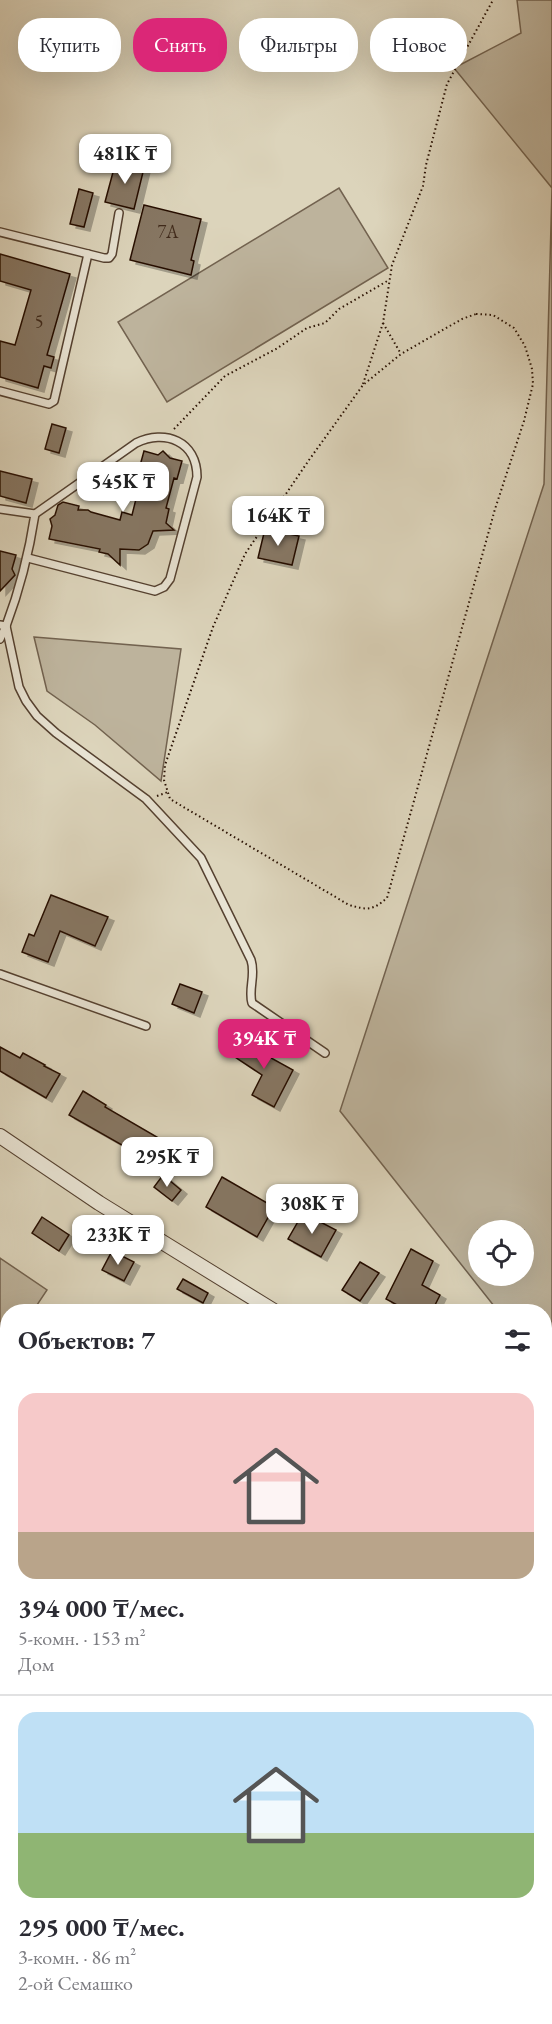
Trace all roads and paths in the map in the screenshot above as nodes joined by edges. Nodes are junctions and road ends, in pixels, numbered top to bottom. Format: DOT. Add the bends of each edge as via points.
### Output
graph roads {
  1 [pos="493,0"];
  2 [pos="119,213"];
  3 [pos="0,232"];
  4 [pos="88,254"];
  5 [pos="389,280"];
  6 [pos="383,323"];
  7 [pos="401,354"];
  8 [pos="363,385"];
  9 [pos="0,391"];
  10 [pos="166,437"];
  11 [pos="0,509"];
  12 [pos="35,514"];
  13 [pos="28,558"];
  14 [pos="3,626"];
  15 [pos="0,639"];
  16 [pos="0,974"];
  17 [pos="146,1026"];
  18 [pos="325,1053"];
  19 [pos="0,1136"];
  20 [pos="263,1304"];
  1 -- 5 [label="path" via="447,84 423,186 399,243"];
  2 -- 4 [label="lane" via="112,254 104,258"];
  3 -- 4 [label="lane"];
  4 -- 9 [label="lane" via="54,401 49,404"];
  5 -- 6 [label="path"];
  5 -- 10 [label="path" via="339,309 325,323 307,328 225,376"];
  6 -- 7 [label="path"];
  6 -- 8 [label="path"];
  7 -- 8 [label="path"];
  7 -- 8 [label="path" via="476,314 493,315 514,328 525,346 533,384 387,898 376,907 365,909 350,905 170,799 164,780 165,765 213,627 245,554"];
  10 -- 12 [label="lane" via="154,436 136,443"];
  10 -- 13 [label="lane" via="189,450 196,463 197,477 170,579 164,587 155,591"];
  11 -- 12 [label="lane"];
  12 -- 13 [label="lane"];
  13 -- 14 [label="lane"];
  14 -- 15 [label="lane"];
  14 -- 18 [label="lane" via="19,687 37,716 146,799 201,858 251,960 252,1003"];
  16 -- 17 [label="lane"];
  19 -- 20 [label="street" via="99,1203"];
}
